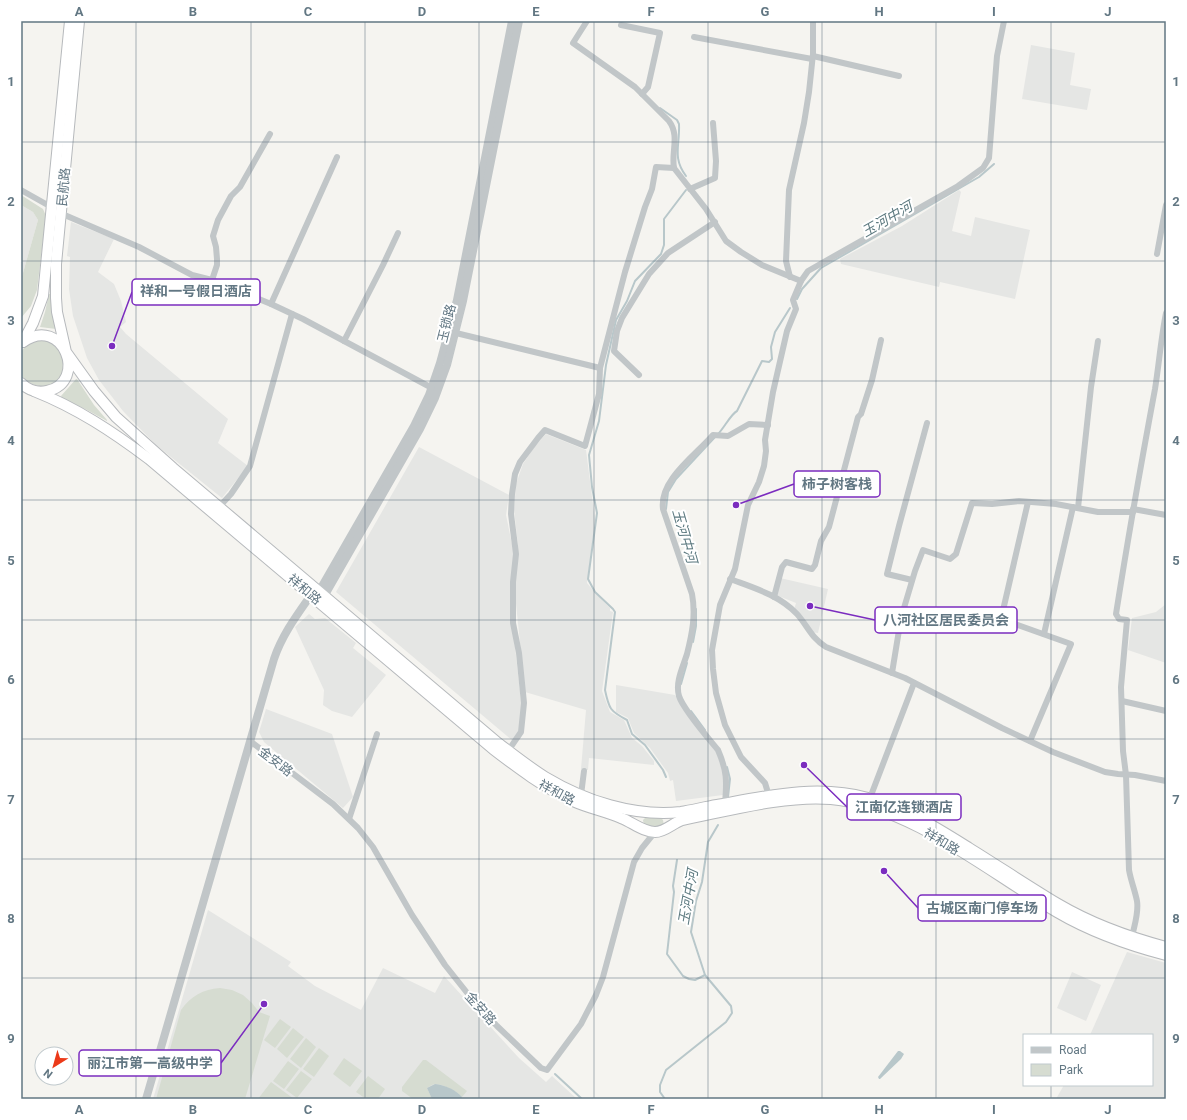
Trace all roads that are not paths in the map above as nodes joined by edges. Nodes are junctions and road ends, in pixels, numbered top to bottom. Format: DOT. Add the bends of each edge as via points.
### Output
graph roads {
  1 [pos="70,21"];
  2 [pos="79,21"];
  3 [pos="512,21"];
  4 [pos="519,21"];
  5 [pos="587,21"];
  6 [pos="813,21"];
  7 [pos="1004,21"];
  8 [pos="621,25"];
  9 [pos="694,37"];
  10 [pos="813,58"];
  11 [pos="898,76"];
  12 [pos="642,94"];
  13 [pos="714,123"];
  14 [pos="270,134"];
  15 [pos="337,157"];
  16 [pos="674,168"];
  17 [pos="690,189"];
  18 [pos="21,190"];
  19 [pos="1166,205"];
  20 [pos="56,210"];
  21 [pos="715,222"];
  22 [pos="398,233"];
  23 [pos="1157,254"];
  24 [pos="790,277"];
  25 [pos="212,280"];
  26 [pos="801,281"];
  27 [pos="271,304"];
  28 [pos="292,314"];
  29 [pos="1166,314"];
  30 [pos="456,333"];
  31 [pos="881,340"];
  32 [pos="344,341"];
  33 [pos="1098,341"];
  34 [pos="22,342"];
  35 [pos="66,352"];
  36 [pos="600,368"];
  37 [pos="639,375"];
  38 [pos="26,388"];
  39 [pos="432,388"];
  40 [pos="927,422"];
  41 [pos="768,425"];
  42 [pos="1028,502"];
  43 [pos="219,507"];
  44 [pos="1075,508"];
  45 [pos="1133,510"];
  46 [pos="1166,515"];
  47 [pos="730,579"];
  48 [pos="912,580"];
  49 [pos="318,596"];
  50 [pos="774,597"];
  51 [pos="1044,634"];
  52 [pos="892,672"];
  53 [pos="914,683"];
  54 [pos="1122,701"];
  55 [pos="1166,711"];
  56 [pos="377,734"];
  57 [pos="250,741"];
  58 [pos="1030,741"];
  59 [pos="508,751"];
  60 [pos="584,771"];
  61 [pos="1126,775"];
  62 [pos="1166,781"];
  63 [pos="581,795"];
  64 [pos="769,796"];
  65 [pos="870,798"];
  66 [pos="725,804"];
  67 [pos="642,811"];
  68 [pos="665,812"];
  69 [pos="349,819"];
  70 [pos="670,826"];
  71 [pos="639,827"];
  72 [pos="655,832"];
  73 [pos="1132,937"];
  74 [pos="1166,947"];
  75 [pos="1166,955"];
  76 [pos="146,1099"];
  1 -- 20 [label="highway, 民航路"];
  2 -- 20 [label="highway, 民航路"];
  3 -- 39 [label="street, 玉锁路" via="453,316"];
  4 -- 30 [label="street, 玉锁路"];
  5 -- 12 [label="street" via="573,43"];
  6 -- 10 [label="street"];
  7 -- 26 [label="street" via="997,56 989,158 985,166 958,186 808,271"];
  8 -- 12 [label="street" via="660,33 648,87"];
  9 -- 10 [label="street"];
  10 -- 11 [label="street"];
  10 -- 24 [label="street" via="804,123 789,190 786,261"];
  12 -- 16 [label="street" via="673,128"];
  13 -- 17 [label="street" via="715,178"];
  14 -- 25 [label="street" via="218,220 213,236 217,265"];
  15 -- 27 [label="street"];
  16 -- 17 [label="street"];
  16 -- 36 [label="street" via="656,167 652,189 625,272"];
  17 -- 21 [label="street"];
  18 -- 20 [label="street"];
  19 -- 23 [label="street"];
  20 -- 25 [label="street" via="192,275"];
  20 -- 34 [label="highway, 民航路" via="44,296"];
  20 -- 35 [label="highway, 民航路" via="55,287 57,312"];
  21 -- 24 [label="street" via="726,241 740,252"];
  21 -- 37 [label="street" via="658,262 622,318 614,352"];
  22 -- 32 [label="street"];
  24 -- 26 [label="street"];
  25 -- 27 [label="street"];
  26 -- 41 [label="street" via="793,300 796,309 787,331 778,368"];
  27 -- 28 [label="street"];
  28 -- 32 [label="street"];
  28 -- 43 [label="street" via="250,466"];
  29 -- 45 [label="street"];
  30 -- 36 [label="street"];
  30 -- 49 [label="street, 玉锁路" via="441,382 423,424"];
  31 -- 50 [label="street" via="872,380 858,417 829,527 819,545 815,565 812,569 786,562 782,567"];
  32 -- 39 [label="street"];
  33 -- 44 [label="street"];
  34 -- 35 [label="highway" via="36,336 47,336 56,340"];
  35 -- 38 [label="highway" via="69,367 63,381 50,390"];
  35 -- 43 [label="highway, 祥和路" via="116,417"];
  36 -- 59 [label="street" via="599,394 585,446 545,430 520,462 514,479 511,504 516,554 513,623 524,704 521,732"];
  38 -- 49 [label="highway, 祥和路" via="79,411 130,445"];
  39 -- 49 [label="street, 玉锁路" via="414,426"];
  40 -- 48 [label="street" via="888,574"];
  41 -- 47 [label="street" via="764,466 748,505 735,569"];
  41 -- 66 [label="street" via="749,424 728,436 713,435 672,478 664,494 663,509 692,594 694,607 693,628 679,681 679,696 721,757 727,779"];
  42 -- 44 [label="street"];
  42 -- 48 [label="street" via="972,503 955,556 950,559 923,550"];
  42 -- 51 [label="street" via="1001,619"];
  43 -- 49 [label="highway, 祥和路"];
  44 -- 45 [label="street" via="1098,512"];
  44 -- 51 [label="street"];
  45 -- 46 [label="street"];
  45 -- 54 [label="street" via="1116,614 1119,619 1127,620"];
  47 -- 50 [label="street"];
  47 -- 64 [label="street" via="720,605 712,650 716,692 725,725 741,757 765,783"];
  48 -- 52 [label="street" via="901,618"];
  49 -- 57 [label="street, 金安路" via="288,628 280,642"];
  49 -- 59 [label="highway, 祥和路"];
  49 -- 71 [label="highway, 祥和路" via="493,749 526,774 574,801 622,818"];
  50 -- 52 [label="street" via="798,615 813,637 822,645"];
  51 -- 58 [label="street" via="1071,644"];
  52 -- 53 [label="street"];
  53 -- 58 [label="street"];
  53 -- 65 [label="street"];
  54 -- 55 [label="street"];
  54 -- 61 [label="street"];
  56 -- 69 [label="street"];
  57 -- 69 [label="street, 金安路"];
  57 -- 76 [label="street, 金安路"];
  58 -- 61 [label="street" via="1105,772"];
  59 -- 63 [label="highway, 祥和路" via="545,777"];
  60 -- 63 [label="street"];
  61 -- 62 [label="street"];
  61 -- 73 [label="street" via="1129,870 1138,908"];
  63 -- 67 [label="highway, 祥和路" via="612,806"];
  64 -- 65 [label="highway, 祥和路" via="819,791"];
  64 -- 66 [label="highway, 祥和路"];
  65 -- 73 [label="highway, 祥和路" via="941,830 1073,912"];
  66 -- 68 [label="highway, 祥和路" via="681,812"];
  67 -- 68 [label="highway, 祥和路"];
  67 -- 71 [label="highway"];
  68 -- 70 [label="highway" via="670,819"];
  69 -- 72 [label="street, 金安路" via="373,847 421,930 460,985 513,1043 541,1068 547,1070 581,1024 596,995 634,862"];
  70 -- 72 [label="highway, 祥和路"];
  70 -- 75 [label="highway, 祥和路" via="682,820 777,802 819,799 866,806 901,819 937,837 1050,908 1098,933"];
  71 -- 72 [label="highway, 祥和路"];
  73 -- 74 [label="highway, 祥和路"];
}
